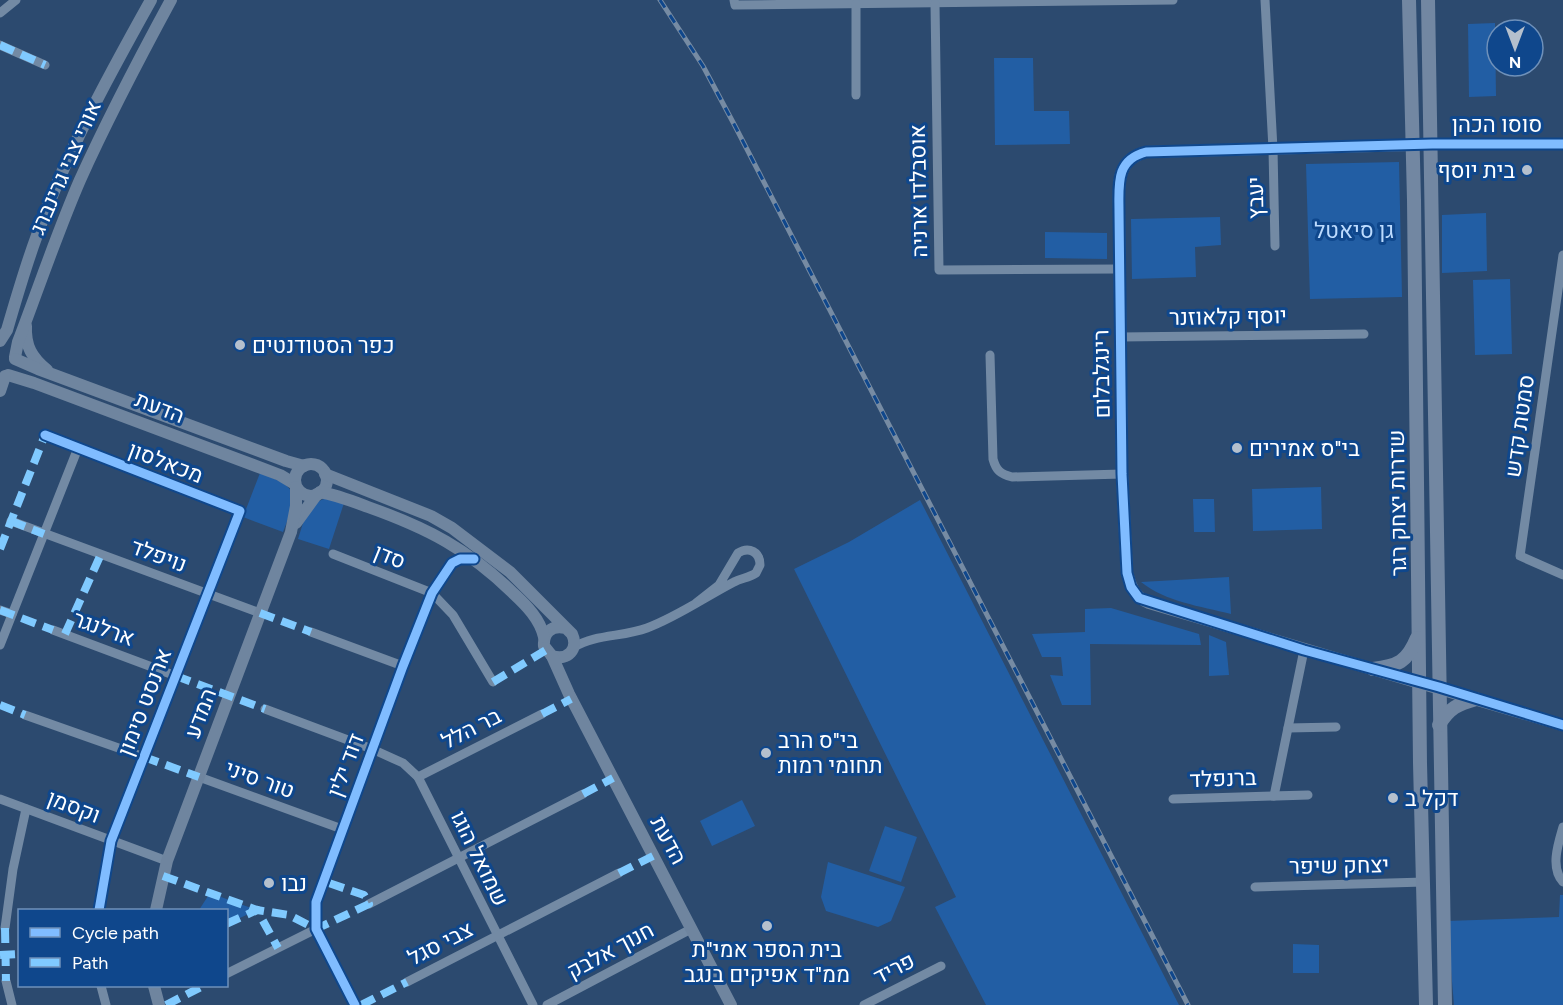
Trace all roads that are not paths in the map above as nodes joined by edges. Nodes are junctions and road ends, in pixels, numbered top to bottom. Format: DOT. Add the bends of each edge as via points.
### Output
graph roads {
  1 [pos="16,0"];
  2 [pos="151,0"];
  3 [pos="171,0"];
  4 [pos="1131,0"];
  5 [pos="1173,0"];
  6 [pos="1265,0"];
  7 [pos="1409,0"];
  8 [pos="1428,0"];
  9 [pos="735,3"];
  10 [pos="856,4"];
  11 [pos="935,4"];
  12 [pos="0,13"];
  13 [pos="0,45"];
  14 [pos="45,65"];
  15 [pos="856,95"];
  16 [pos="1562,143"];
  17 [pos="1432,144"];
  18 [pos="1413,145"];
  19 [pos="1273,148"];
  20 [pos="1275,246"];
  21 [pos="1563,255"];
  22 [pos="1119,269"];
  23 [pos="1561,276"];
  24 [pos="16,301"];
  25 [pos="28,314"];
  26 [pos="0,323"];
  27 [pos="1364,334"];
  28 [pos="1120,337"];
  29 [pos="0,343"];
  30 [pos="990,355"];
  31 [pos="15,358"];
  32 [pos="4,376"];
  33 [pos="58,377"];
  34 [pos="0,391"];
  35 [pos="45,435"];
  36 [pos="78,448"];
  37 [pos="304,466"];
  38 [pos="325,474"];
  39 [pos="1122,474"];
  40 [pos="296,486"];
  41 [pos="319,493"];
  42 [pos="240,511"];
  43 [pos="11,521"];
  44 [pos="291,532"];
  45 [pos="44,534"];
  46 [pos="446,541"];
  47 [pos="333,554"];
  48 [pos="474,559"];
  49 [pos="449,566"];
  50 [pos="1563,575"];
  51 [pos="432,593"];
  52 [pos="208,594"];
  53 [pos="696,603"];
  54 [pos="0,610"];
  55 [pos="260,613"];
  56 [pos="12,615"];
  57 [pos="53,630"];
  58 [pos="568,631"];
  59 [pos="311,632"];
  60 [pos="1419,634"];
  61 [pos="544,637"];
  62 [pos="601,638"];
  63 [pos="0,645"];
  64 [pos="572,650"];
  65 [pos="1304,651"];
  66 [pos="552,656"];
  67 [pos="403,666"];
  68 [pos="1373,669"];
  69 [pos="176,676"];
  70 [pos="493,682"];
  71 [pos="1420,683"];
  72 [pos="1439,687"];
  73 [pos="569,694"];
  74 [pos="1476,699"];
  75 [pos="265,709"];
  76 [pos="542,714"];
  77 [pos="25,715"];
  78 [pos="1439,725"];
  79 [pos="1563,725"];
  80 [pos="1336,727"];
  81 [pos="1288,728"];
  82 [pos="372,749"];
  83 [pos="144,757"];
  84 [pos="199,777"];
  85 [pos="418,777"];
  86 [pos="583,794"];
  87 [pos="1308,795"];
  88 [pos="1274,796"];
  89 [pos="0,799"];
  90 [pos="1173,799"];
  91 [pos="26,809"];
  92 [pos="1563,826"];
  93 [pos="342,829"];
  94 [pos="111,840"];
  95 [pos="459,858"];
  96 [pos="167,861"];
  97 [pos="618,873"];
  98 [pos="1424,882"];
  99 [pos="1563,882"];
  100 [pos="1255,887"];
  101 [pos="369,904"];
  102 [pos="99,909"];
  103 [pos="156,909"];
  104 [pos="5,928"];
  105 [pos="316,929"];
  106 [pos="691,929"];
  107 [pos="497,935"];
  108 [pos="941,966"];
  109 [pos="228,973"];
  110 [pos="6,981"];
  111 [pos="406,982"];
  112 [pos="101,987"];
  113 [pos="154,987"];
  114 [pos="869,1004"];
  115 [pos="12,1005"];
  116 [pos="106,1005"];
  117 [pos="159,1005"];
  118 [pos="356,1005"];
  119 [pos="533,1005"];
  120 [pos="547,1005"];
  121 [pos="731,1005"];
  122 [pos="1426,1005"];
  123 [pos="1445,1005"];
  1 -- 12 [label="street"];
  2 -- 24 [label="street, אורי צבי גרינברג" via="107,78 63,173"];
  3 -- 25 [label="street, אורי צבי גרינברג" via="80,180"];
  4 -- 5 [label="street"];
  4 -- 11 [label="street"];
  6 -- 19 [label="street, יעבץ"];
  7 -- 18 [label="main road, שדרות יצחק רגר"];
  8 -- 17 [label="main road, שדרות יצחק רגר"];
  9 -- 10 [label="street"];
  10 -- 11 [label="street"];
  10 -- 15 [label="street"];
  11 -- 22 [label="street, אוסבלדו ארניה" via="939,270"];
  13 -- 14 [label="street"];
  16 -- 17 [label="street, סוסו הכהן"];
  17 -- 18 [label="street, רינגלבלום"];
  17 -- 72 [label="main road, שדרות יצחק רגר"];
  18 -- 19 [label="street, רינגלבלום"];
  18 -- 60 [label="main road, שדרות יצחק רגר"];
  19 -- 20 [label="street, יעבץ"];
  19 -- 22 [label="street, רינגלבלום" via="1146,152 1127,160 1119,182"];
  21 -- 23 [label="street, סמטת קדש"];
  22 -- 28 [label="street, רינגלבלום"];
  23 -- 50 [label="street, סמטת קדש" via="1520,556"];
  24 -- 26 [label="street"];
  24 -- 29 [label="street, אורי צבי גרינברג"];
  25 -- 31 [label="street, אורי צבי גרינברג"];
  25 -- 33 [label="street" via="26,336 30,352"];
  27 -- 28 [label="street, יוסף קלאוזנר"];
  28 -- 39 [label="street, רינגלבלום"];
  29 -- 31 [label="street, הדעת"];
  30 -- 39 [label="street" via="993,459 999,472 1012,477"];
  31 -- 32 [label="street, אורי צבי גרינברג" via="14,368"];
  31 -- 33 [label="street, הדעת"];
  32 -- 34 [label="street"];
  32 -- 40 [label="street, הדעת" via="34,383 280,475"];
  33 -- 37 [label="street, הדעת"];
  35 -- 36 [label="street, מכאלסון"];
  36 -- 42 [label="street, מכאלסון"];
  36 -- 45 [label="street"];
  37 -- 38 [label="street" via="316,465"];
  37 -- 40 [label="street" via="297,472"];
  38 -- 41 [label="street" via="325,486"];
  38 -- 58 [label="street" via="452,528 510,572"];
  39 -- 65 [label="street, רינגלבלום" via="1127,573 1139,598"];
  40 -- 41 [label="street" via="308,495"];
  40 -- 44 [label="street, המדע"];
  41 -- 44 [label="street, המדע"];
  41 -- 46 [label="street" via="384,512"];
  42 -- 52 [label="street, ארנסט סימון"];
  43 -- 45 [label="street, נויפלד"];
  44 -- 55 [label="street, המדע"];
  45 -- 52 [label="street, נויפלד"];
  45 -- 56 [label="street"];
  46 -- 48 [label="street"];
  46 -- 49 [label="street" via="450,549"];
  47 -- 51 [label="street, סדן"];
  48 -- 49 [label="street" via="460,559"];
  48 -- 61 [label="street" via="525,605 538,621"];
  49 -- 51 [label="street, דוד ילין"];
  51 -- 67 [label="street, דוד ילין"];
  51 -- 70 [label="street" via="453,615"];
  52 -- 55 [label="street, נויפלד"];
  52 -- 69 [label="street, ארנסט סימון"];
  53 -- 53 [label="street" via="756,573 760,565 758,556 751,550 738,553 720,585"];
  53 -- 62 [label="street" via="646,628"];
  54 -- 56 [label="street"];
  55 -- 84 [label="street, המדע"];
  56 -- 63 [label="street"];
  57 -- 69 [label="street, ארלנגר"];
  58 -- 61 [label="street" via="555,627"];
  58 -- 62 [label="street"];
  58 -- 64 [label="street"];
  59 -- 67 [label="street"];
  60 -- 68 [label="main road" via="1406,659"];
  60 -- 71 [label="main road, שדרות יצחק רגר"];
  61 -- 66 [label="street" via="544,646"];
  62 -- 64 [label="street"];
  64 -- 66 [label="street" via="562,658"];
  64 -- 73 [label="street, הדעת" via="567,674"];
  65 -- 68 [label="street, רינגלבלום"];
  65 -- 81 [label="street, ברנפלד"];
  66 -- 73 [label="street, הדעת"];
  67 -- 82 [label="street, דוד ילין"];
  68 -- 71 [label="street, רינגלבלום"];
  69 -- 83 [label="street, ארנסט סימון"];
  71 -- 72 [label="street, רינגלבלום"];
  71 -- 98 [label="main road, שדרות יצחק רגר"];
  72 -- 74 [label="street, רינגלבלום"];
  72 -- 78 [label="main road, שדרות יצחק רגר"];
  73 -- 106 [label="street, הדעת"];
  74 -- 78 [label="main road" via="1450,709"];
  74 -- 79 [label="street, רינגלבלום"];
  75 -- 82 [label="street, שמואל הוגו"];
  76 -- 85 [label="street, בר הלל"];
  77 -- 83 [label="street"];
  78 -- 123 [label="main road, שדרות יצחק רגר"];
  80 -- 81 [label="street"];
  81 -- 88 [label="street, ברנפלד"];
  82 -- 85 [label="street, שמואל הוגו" via="404,763"];
  82 -- 93 [label="street, דוד ילין"];
  83 -- 94 [label="street, ארנסט סימון"];
  84 -- 93 [label="street, טור סיני"];
  84 -- 96 [label="street, המדע"];
  85 -- 95 [label="street, שמואל הוגו"];
  86 -- 95 [label="street"];
  87 -- 88 [label="street, ברנפלד"];
  88 -- 90 [label="street, ברנפלד"];
  89 -- 91 [label="street, וקסמן"];
  91 -- 94 [label="street, וקסמן"];
  91 -- 104 [label="street"];
  92 -- 99 [label="street" via="1556,857 1557,874"];
  93 -- 105 [label="street, דוד ילין" via="315,902"];
  94 -- 96 [label="street, וקסמן"];
  94 -- 102 [label="street, ארנסט סימון"];
  95 -- 101 [label="street"];
  95 -- 107 [label="street, שמואל הוגו"];
  96 -- 103 [label="street, המדע"];
  97 -- 107 [label="street, צבי סגל"];
  98 -- 100 [label="street, יצחק שיפר"];
  98 -- 122 [label="main road, שדרות יצחק רגר"];
  105 -- 109 [label="street"];
  105 -- 118 [label="street, דוד ילין"];
  106 -- 120 [label="street, חנוך אלבק"];
  106 -- 121 [label="street, הדעת"];
  107 -- 111 [label="street, צבי סגל"];
  107 -- 119 [label="street, שמואל הוגו"];
  108 -- 114 [label="street, פריד"];
  110 -- 115 [label="street"];
  112 -- 116 [label="street"];
  113 -- 117 [label="street"];
}
